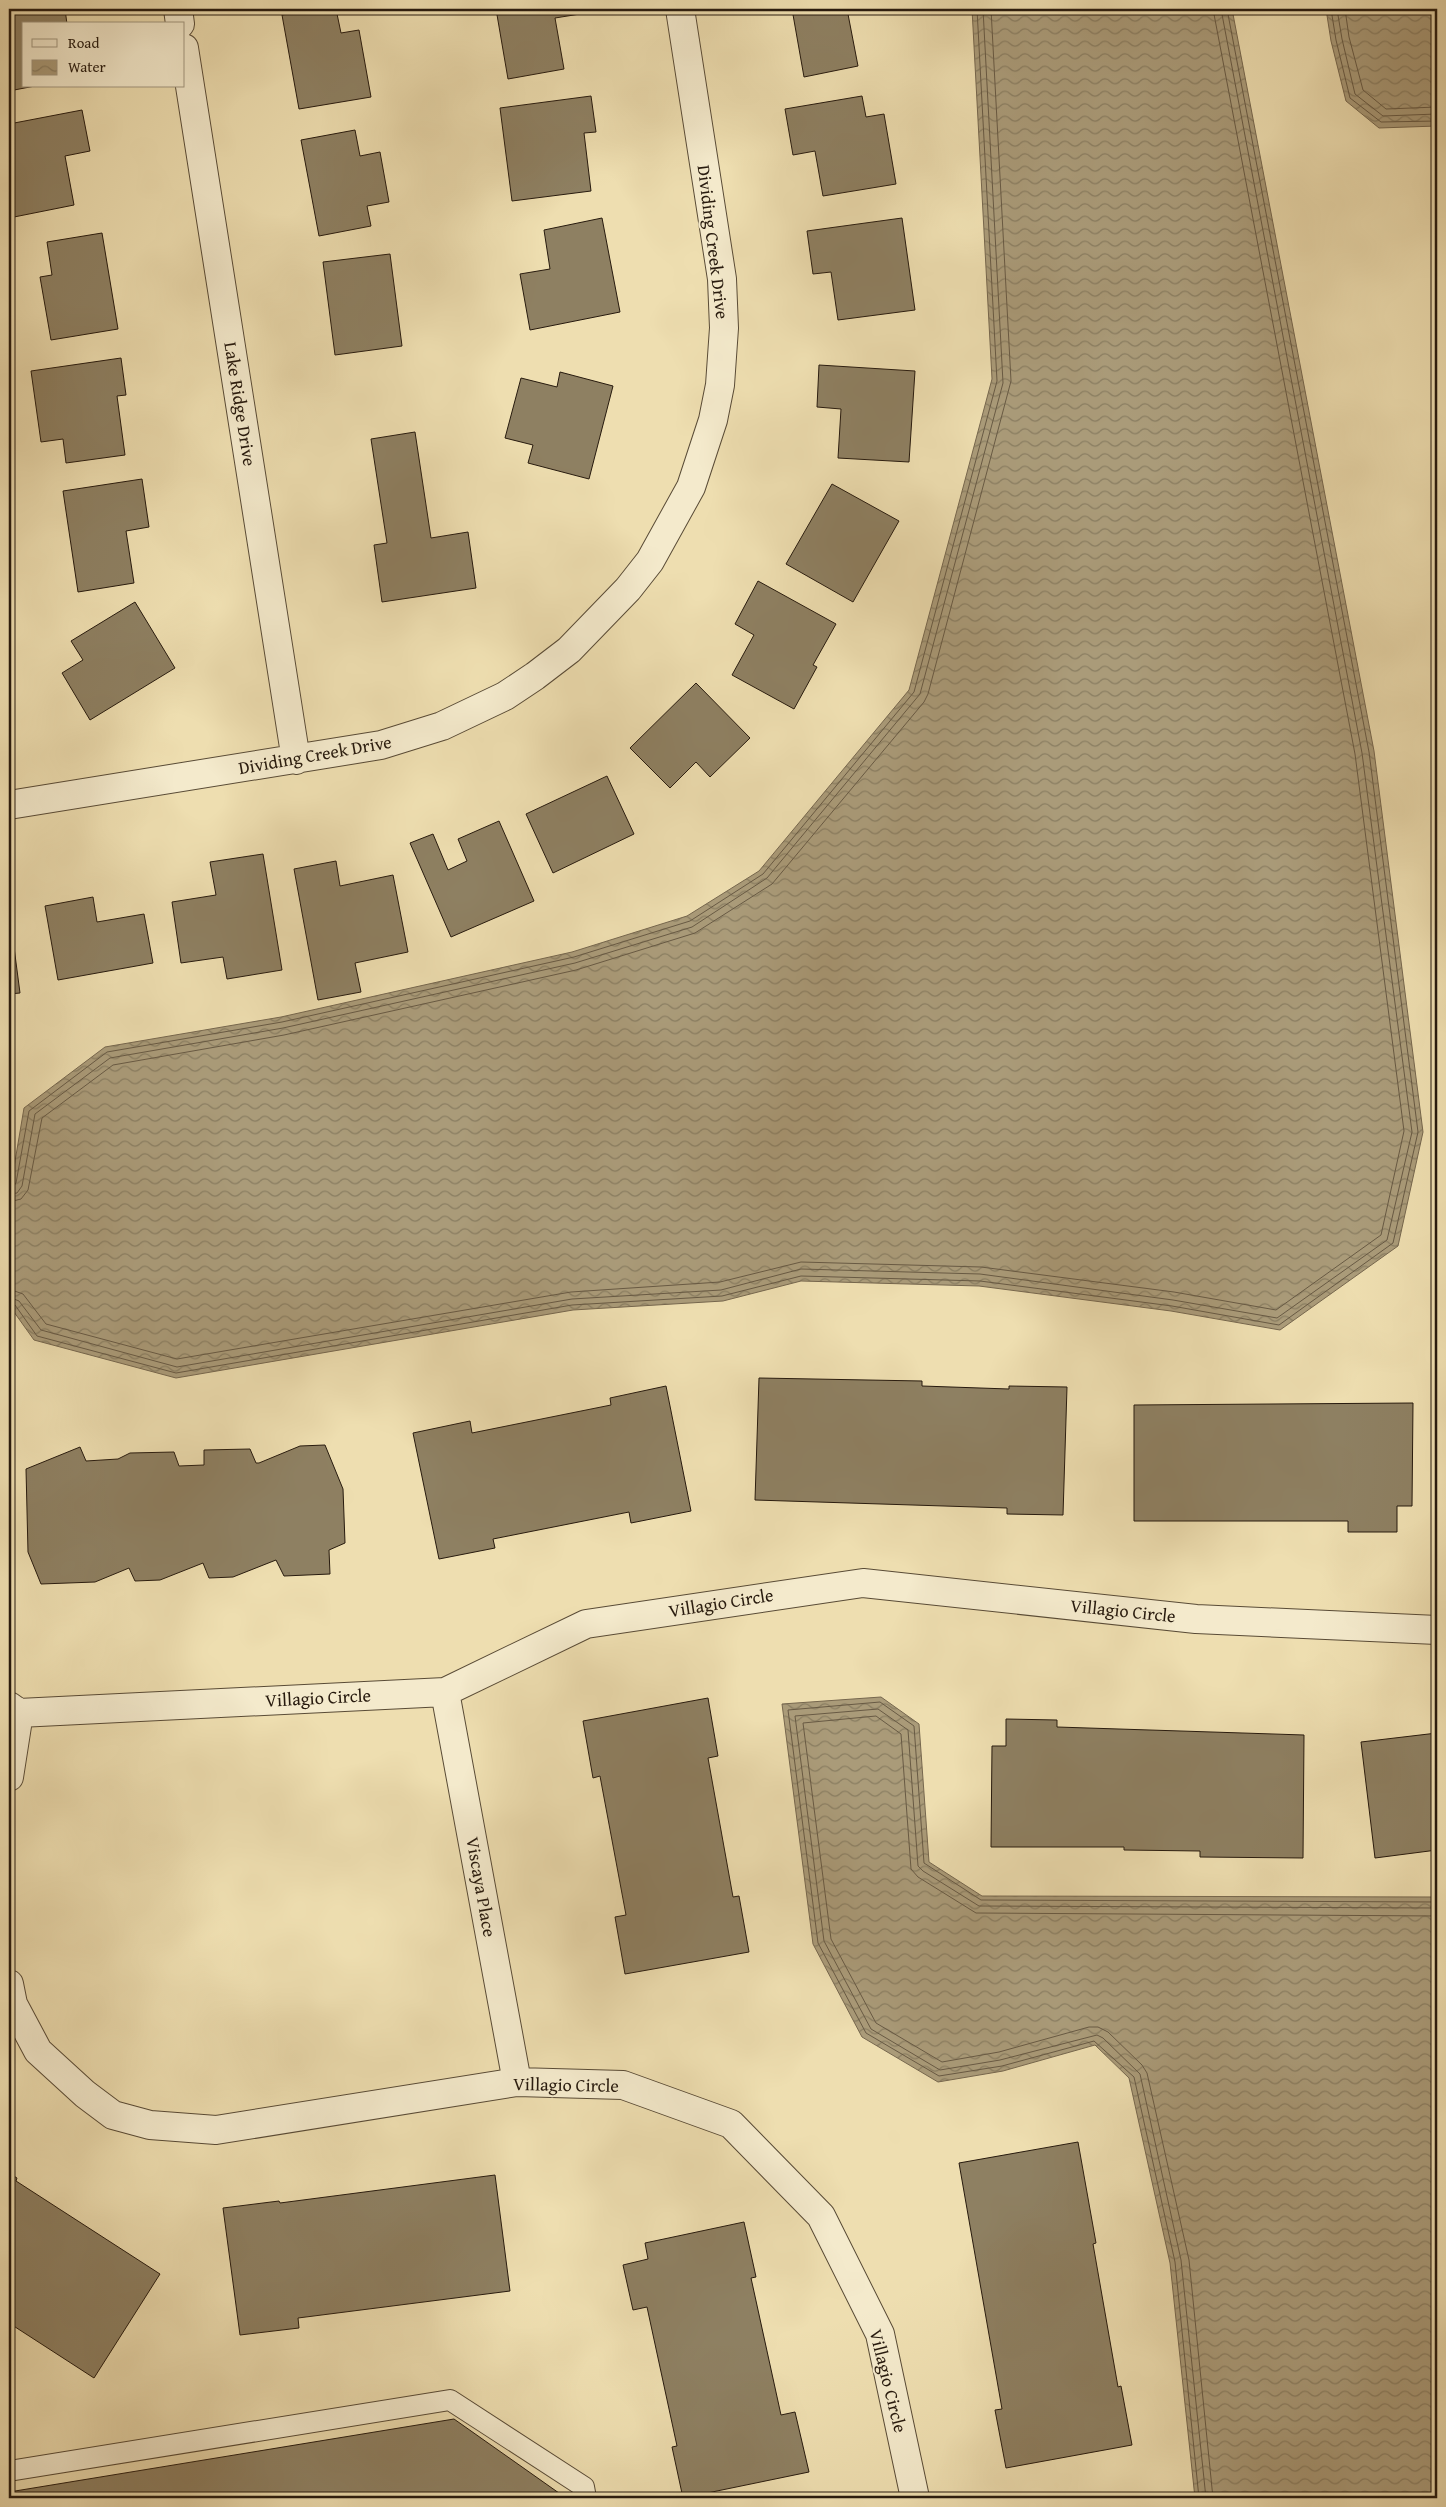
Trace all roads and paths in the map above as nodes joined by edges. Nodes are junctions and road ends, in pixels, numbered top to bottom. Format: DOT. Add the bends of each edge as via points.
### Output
graph roads {
  1 [pos="178,9"];
  2 [pos="680,9"];
  3 [pos="180,22"];
  4 [pos="185,54"];
  5 [pos="296,760"];
  6 [pos="9,805"];
  7 [pos="1437,1630"];
  8 [pos="445,1692"];
  9 [pos="14,1710"];
  10 [pos="9,1777"];
  11 [pos="9,1984"];
  12 [pos="517,2082"];
  13 [pos="9,2472"];
  14 [pos="586,2498"];
  15 [pos="915,2498"];
  1 -- 3 [label="street"];
  2 -- 5 [label="street, Dividing Creek Drive" via="722,279 724,328 720,385 713,420 691,487 672,525 628,589 569,650 505,696 442,726 381,746"];
  4 -- 5 [label="street, Lake Ridge Drive"];
  5 -- 6 [label="street, Dividing Creek Drive"];
  7 -- 8 [label="street, Villagio Circle" via="1196,1619 863,1583 586,1624"];
  8 -- 9 [label="street, Villagio Circle"];
  8 -- 12 [label="street, Viscaya Place"];
  9 -- 10 [label="street, Villagio Circle"];
  11 -- 12 [label="street, Villagio Circle" via="14,2004 38,2051 113,2115 150,2125 216,2130"];
  12 -- 15 [label="street, Villagio Circle" via="623,2085 731,2124 821,2216 880,2334"];
  13 -- 14 [label="lane" via="450,2400 584,2487"];
}
